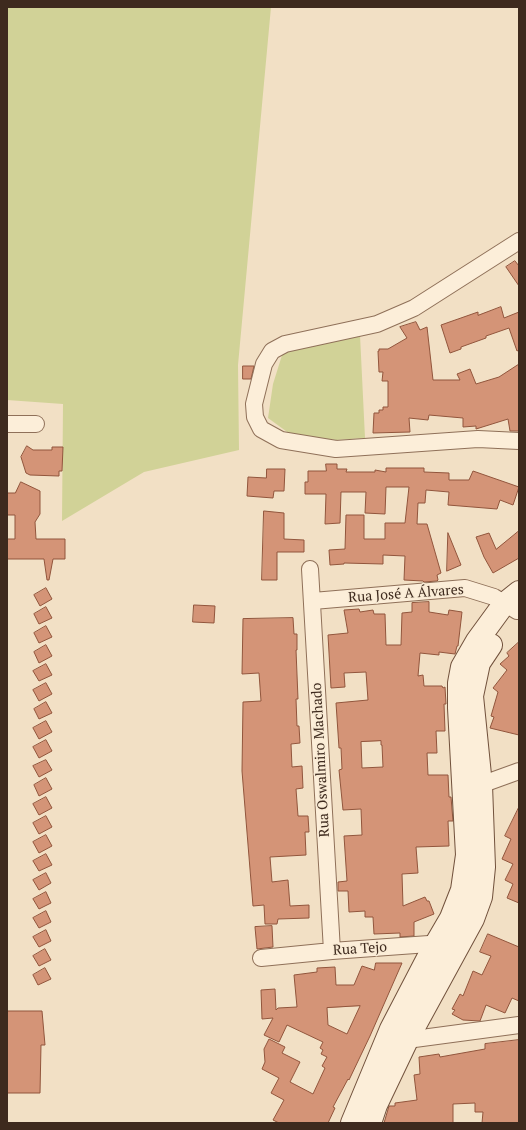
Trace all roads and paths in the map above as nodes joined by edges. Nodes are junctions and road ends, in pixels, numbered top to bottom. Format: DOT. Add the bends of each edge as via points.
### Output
graph roads {
  1 [pos="519,241"];
  2 [pos="7,424"];
  3 [pos="36,424"];
  4 [pos="519,441"];
  5 [pos="310,569"];
  6 [pos="313,601"];
  7 [pos="515,604"];
  8 [pos="519,771"];
  9 [pos="473,788"];
  10 [pos="459,942"];
  11 [pos="436,944"];
  12 [pos="332,951"];
  13 [pos="261,958"];
  14 [pos="519,1025"];
  15 [pos="407,1040"];
  16 [pos="352,1123"];
  17 [pos="370,1123"];
  1 -- 4 [label="street" via="414,308 377,324 285,344 272,352 264,364 254,404 255,417 261,429 281,440 336,449 478,439"];
  2 -- 3 [label="street"];
  5 -- 6 [label="street, Rua Oswalmiro Machado"];
  6 -- 7 [label="street, Rua José A Álvares" via="465,588"];
  6 -- 12 [label="street, Rua Oswalmiro Machado"];
  7 -- 9 [label="street" via="479,663 472,696"];
  8 -- 9 [label="street"];
  9 -- 10 [label="street" via="484,868 481,897 473,919"];
  9 -- 11 [label="street" via="462,890 451,918"];
  10 -- 11 [label="street, Rua Tejo"];
  10 -- 15 [label="street"];
  11 -- 12 [label="street, Rua Tejo"];
  11 -- 16 [label="street" via="391,1029"];
  12 -- 13 [label="street, Rua Tejo"];
  14 -- 15 [label="street"];
  15 -- 17 [label="street"];
}
